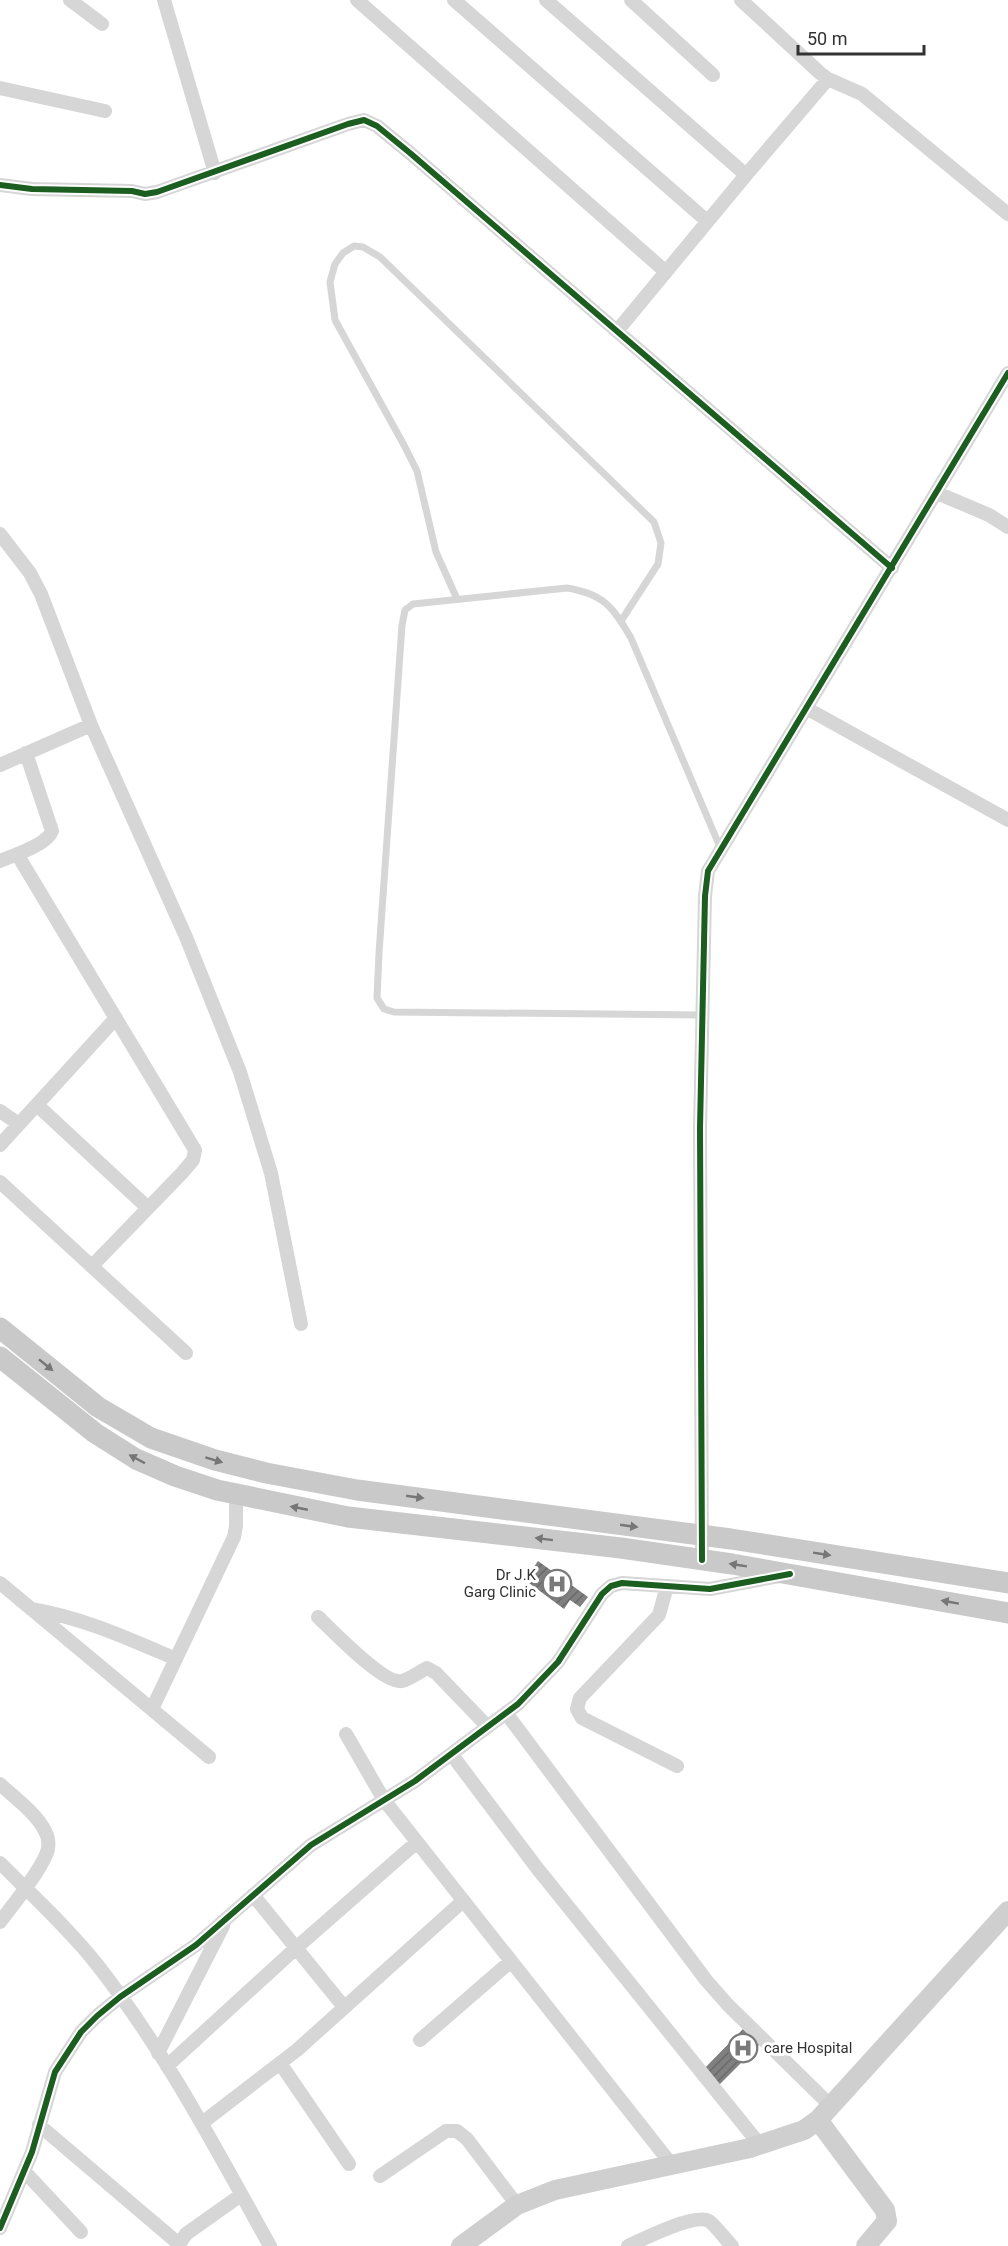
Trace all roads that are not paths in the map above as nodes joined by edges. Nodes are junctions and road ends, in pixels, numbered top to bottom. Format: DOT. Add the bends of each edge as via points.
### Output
graph roads {
  1 [pos="70,0"];
  2 [pos="164,0"];
  3 [pos="357,0"];
  4 [pos="454,0"];
  5 [pos="546,0"];
  6 [pos="631,0"];
  7 [pos="741,0"];
  8 [pos="102,24"];
  9 [pos="713,75"];
  10 [pos="828,79"];
  11 [pos="0,88"];
  12 [pos="105,111"];
  13 [pos="215,173"];
  14 [pos="746,175"];
  15 [pos="0,185"];
  16 [pos="1008,214"];
  17 [pos="707,221"];
  18 [pos="666,272"];
  19 [pos="617,332"];
  20 [pos="1008,373"];
  21 [pos="937,493"];
  22 [pos="1008,527"];
  23 [pos="0,534"];
  24 [pos="5,549"];
  25 [pos="892,568"];
  26 [pos="457,599"];
  27 [pos="621,621"];
  28 [pos="806,708"];
  29 [pos="91,725"];
  30 [pos="26,753"];
  31 [pos="0,765"];
  32 [pos="1008,820"];
  33 [pos="720,847"];
  34 [pos="18,854"];
  35 [pos="0,861"];
  36 [pos="702,1015"];
  37 [pos="116,1018"];
  38 [pos="37,1105"];
  39 [pos="0,1111"];
  40 [pos="19,1124"];
  41 [pos="0,1145"];
  42 [pos="0,1182"];
  43 [pos="147,1208"];
  44 [pos="92,1266"];
  45 [pos="301,1324"];
  46 [pos="0,1328"];
  47 [pos="186,1353"];
  48 [pos="0,1357"];
  49 [pos="244,1496"];
  50 [pos="704,1536"];
  51 [pos="702,1560"];
  52 [pos="790,1574"];
  53 [pos="0,1582"];
  54 [pos="1008,1583"];
  55 [pos="667,1586"];
  56 [pos="30,1609"];
  57 [pos="1008,1612"];
  58 [pos="318,1617"];
  59 [pos="176,1659"];
  60 [pos="152,1709"];
  61 [pos="506,1713"];
  62 [pos="488,1727"];
  63 [pos="346,1734"];
  64 [pos="452,1755"];
  65 [pos="209,1757"];
  66 [pos="677,1766"];
  67 [pos="0,1784"];
  68 [pos="384,1800"];
  69 [pos="417,1842"];
  70 [pos="0,1863"];
  71 [pos="26,1889"];
  72 [pos="253,1895"];
  73 [pos="463,1900"];
  74 [pos="1008,1911"];
  75 [pos="227,1918"];
  76 [pos="0,1922"];
  77 [pos="296,1948"];
  78 [pos="511,1961"];
  79 [pos="120,1997"];
  80 [pos="344,2007"];
  81 [pos="420,2040"];
  82 [pos="158,2054"];
  83 [pos="280,2063"];
  84 [pos="167,2066"];
  85 [pos="831,2106"];
  86 [pos="818,2120"];
  87 [pos="202,2123"];
  88 [pos="39,2125"];
  89 [pos="760,2145"];
  90 [pos="349,2164"];
  91 [pos="672,2165"];
  92 [pos="25,2172"];
  93 [pos="380,2176"];
  94 [pos="242,2195"];
  95 [pos="517,2205"];
  96 [pos="0,2228"];
  97 [pos="81,2232"];
  98 [pos="178,2245"];
  99 [pos="270,2246"];
  100 [pos="461,2246"];
  101 [pos="628,2246"];
  102 [pos="732,2246"];
  103 [pos="866,2246"];
  1 -- 8 [label="street"];
  2 -- 13 [label="street"];
  3 -- 18 [label="street"];
  4 -- 17 [label="street"];
  5 -- 14 [label="street"];
  6 -- 9 [label="street"];
  7 -- 10 [label="street"];
  10 -- 14 [label="street"];
  10 -- 16 [label="street" via="862,94"];
  11 -- 12 [label="street"];
  13 -- 15 [label="street" via="145,194"];
  13 -- 19 [label="street" via="364,120 401,146"];
  14 -- 17 [label="street"];
  17 -- 18 [label="street"];
  18 -- 19 [label="street"];
  19 -- 25 [label="street"];
  20 -- 21 [label="street"];
  21 -- 22 [label="street"];
  21 -- 25 [label="street"];
  23 -- 24 [label="street"];
  24 -- 29 [label="street" via="30,573 41,594"];
  25 -- 28 [label="street"];
  26 -- 27 [label="lane" via="567,588 588,591 605,602"];
  26 -- 27 [label="lane" via="436,552 417,471 335,320 330,282 335,264 354,246 380,257 654,522 661,543 658,564"];
  26 -- 36 [label="lane" via="413,604 405,610 377,998 384,1009 394,1012"];
  27 -- 33 [label="lane"];
  28 -- 32 [label="street"];
  28 -- 33 [label="street"];
  29 -- 30 [label="street"];
  29 -- 45 [label="street" via="186,937 240,1072 271,1173"];
  30 -- 31 [label="street"];
  30 -- 34 [label="street" via="52,831 44,841"];
  33 -- 36 [label="street" via="708,871 705,896"];
  34 -- 35 [label="street"];
  34 -- 37 [label="street"];
  36 -- 50 [label="street"];
  37 -- 38 [label="street"];
  37 -- 43 [label="street" via="195,1150 193,1160"];
  38 -- 40 [label="street"];
  38 -- 43 [label="street"];
  39 -- 40 [label="street"];
  40 -- 41 [label="street"];
  42 -- 44 [label="street"];
  43 -- 44 [label="street"];
  44 -- 47 [label="street"];
  46 -- 50 [label="main road, one-way" via="98,1407 151,1438 215,1460 357,1490"];
  49 -- 48 [label="main road, one-way" via="175,1476 136,1459 95,1433"];
  51 -- 49 [label="main road, one-way" via="348,1517"];
  49 -- 59 [label="street" via="234,1537"];
  50 -- 51 [label="street"];
  50 -- 54 [label="main road, one-way"];
  52 -- 51 [label="main road, one-way"];
  52 -- 55 [label="street" via="710,1589"];
  57 -- 52 [label="main road, one-way"];
  53 -- 56 [label="street"];
  55 -- 61 [label="street" via="611,1586 558,1662"];
  55 -- 66 [label="street" via="659,1615 580,1698 577,1709 582,1718"];
  56 -- 59 [label="street" via="92,1624"];
  56 -- 60 [label="street"];
  58 -- 62 [label="street" via="394,1681 427,1668 436,1673"];
  59 -- 60 [label="street"];
  60 -- 65 [label="street"];
  61 -- 62 [label="street"];
  61 -- 85 [label="street" via="705,1980"];
  62 -- 64 [label="street"];
  63 -- 68 [label="street"];
  64 -- 68 [label="street"];
  64 -- 89 [label="street" via="537,1868"];
  67 -- 71 [label="street" via="44,1828 48,1838 48,1850"];
  68 -- 69 [label="street"];
  68 -- 72 [label="street" via="311,1845"];
  69 -- 73 [label="street"];
  69 -- 77 [label="street"];
  70 -- 71 [label="street"];
  71 -- 76 [label="street"];
  71 -- 79 [label="street" via="70,1933"];
  72 -- 75 [label="street"];
  72 -- 77 [label="street"];
  73 -- 78 [label="street"];
  73 -- 80 [label="street"];
  74 -- 85 [label="main road"];
  75 -- 79 [label="street" via="196,1945"];
  75 -- 82 [label="street"];
  77 -- 80 [label="street"];
  77 -- 84 [label="street"];
  78 -- 81 [label="street"];
  78 -- 91 [label="street"];
  79 -- 82 [label="street"];
  79 -- 88 [label="street" via="81,2032 59,2063"];
  80 -- 83 [label="street"];
  82 -- 84 [label="street"];
  83 -- 87 [label="street"];
  83 -- 90 [label="street"];
  84 -- 87 [label="street"];
  85 -- 86 [label="main road"];
  86 -- 89 [label="main road" via="804,2130"];
  86 -- 103 [label="main road" via="885,2210 887,2221"];
  87 -- 94 [label="street"];
  88 -- 92 [label="street"];
  88 -- 98 [label="street"];
  89 -- 91 [label="main road"];
  91 -- 95 [label="main road" via="555,2190"];
  92 -- 96 [label="street"];
  92 -- 97 [label="street"];
  93 -- 95 [label="street" via="446,2131 457,2131"];
  94 -- 98 [label="street" via="186,2234"];
  94 -- 99 [label="street"];
  95 -- 100 [label="main road"];
  101 -- 102 [label="street" via="700,2219 708,2221"];
}
